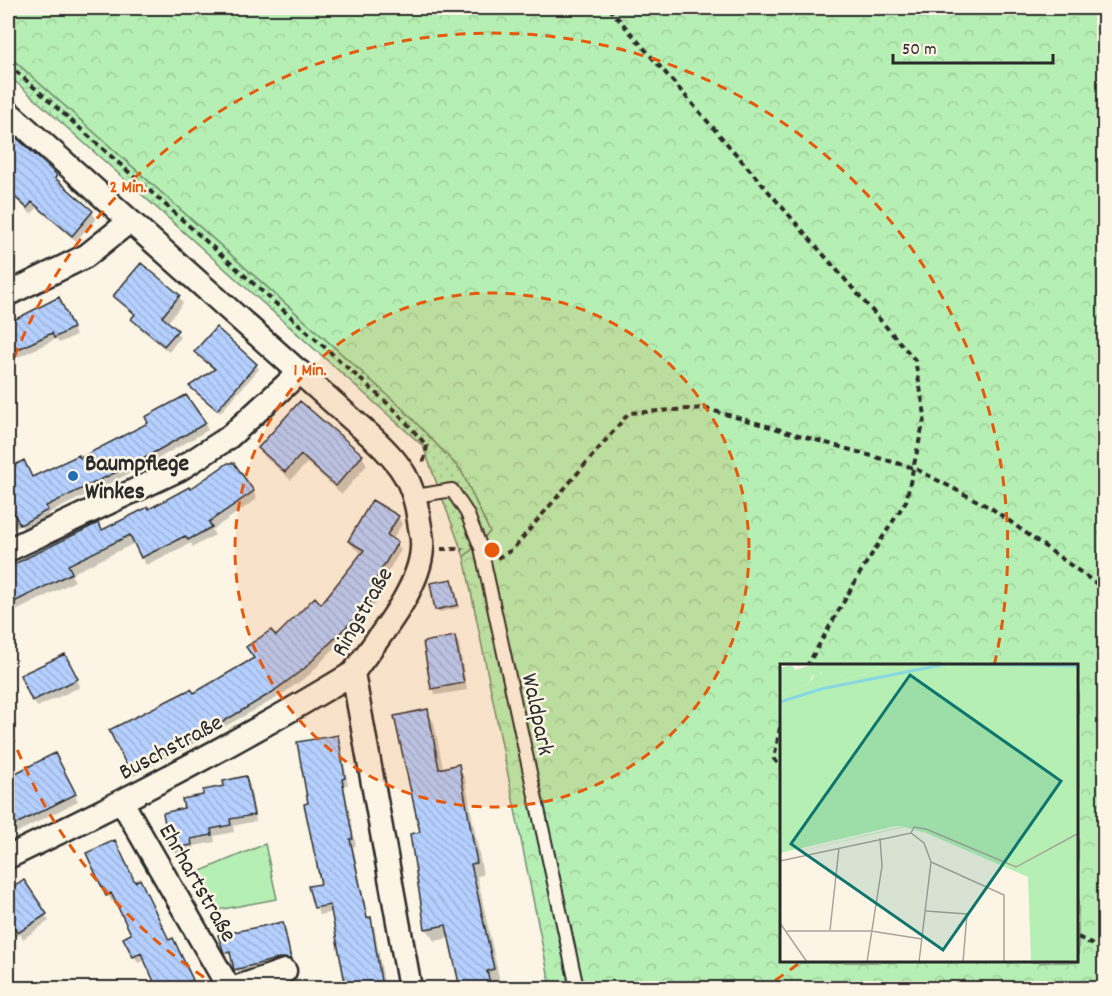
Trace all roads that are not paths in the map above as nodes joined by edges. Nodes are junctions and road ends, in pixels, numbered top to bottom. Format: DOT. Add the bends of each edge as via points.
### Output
graph roads {
  1 [pos="8,112"];
  2 [pos="130,221"];
  3 [pos="8,294"];
  4 [pos="300,372"];
  5 [pos="416,496"];
  6 [pos="8,550"];
  7 [pos="353,673"];
  8 [pos="123,802"];
  9 [pos="8,857"];
  10 [pos="285,971"];
  11 [pos="229,988"];
  12 [pos="235,988"];
  13 [pos="410,988"];
  14 [pos="577,988"];
  1 -- 2 [label="street, Ringstraße"];
  2 -- 3 [label="street" via="86,256"];
  2 -- 4 [label="street, Ringstraße"];
  4 -- 5 [label="street, Ringstraße" via="399,462"];
  4 -- 6 [label="street" via="228,438 180,469"];
  5 -- 7 [label="street, Ringstraße" via="422,549 413,580"];
  5 -- 14 [label="lane, Waldpark" via="452,490 467,513 481,548"];
  7 -- 8 [label="street, Buschstraße" via="267,726"];
  7 -- 13 [label="street, Ringstraße"];
  8 -- 9 [label="street, Buschstraße"];
  8 -- 11 [label="street, Ehrhartstraße"];
  10 -- 12 [label="street"];
}
